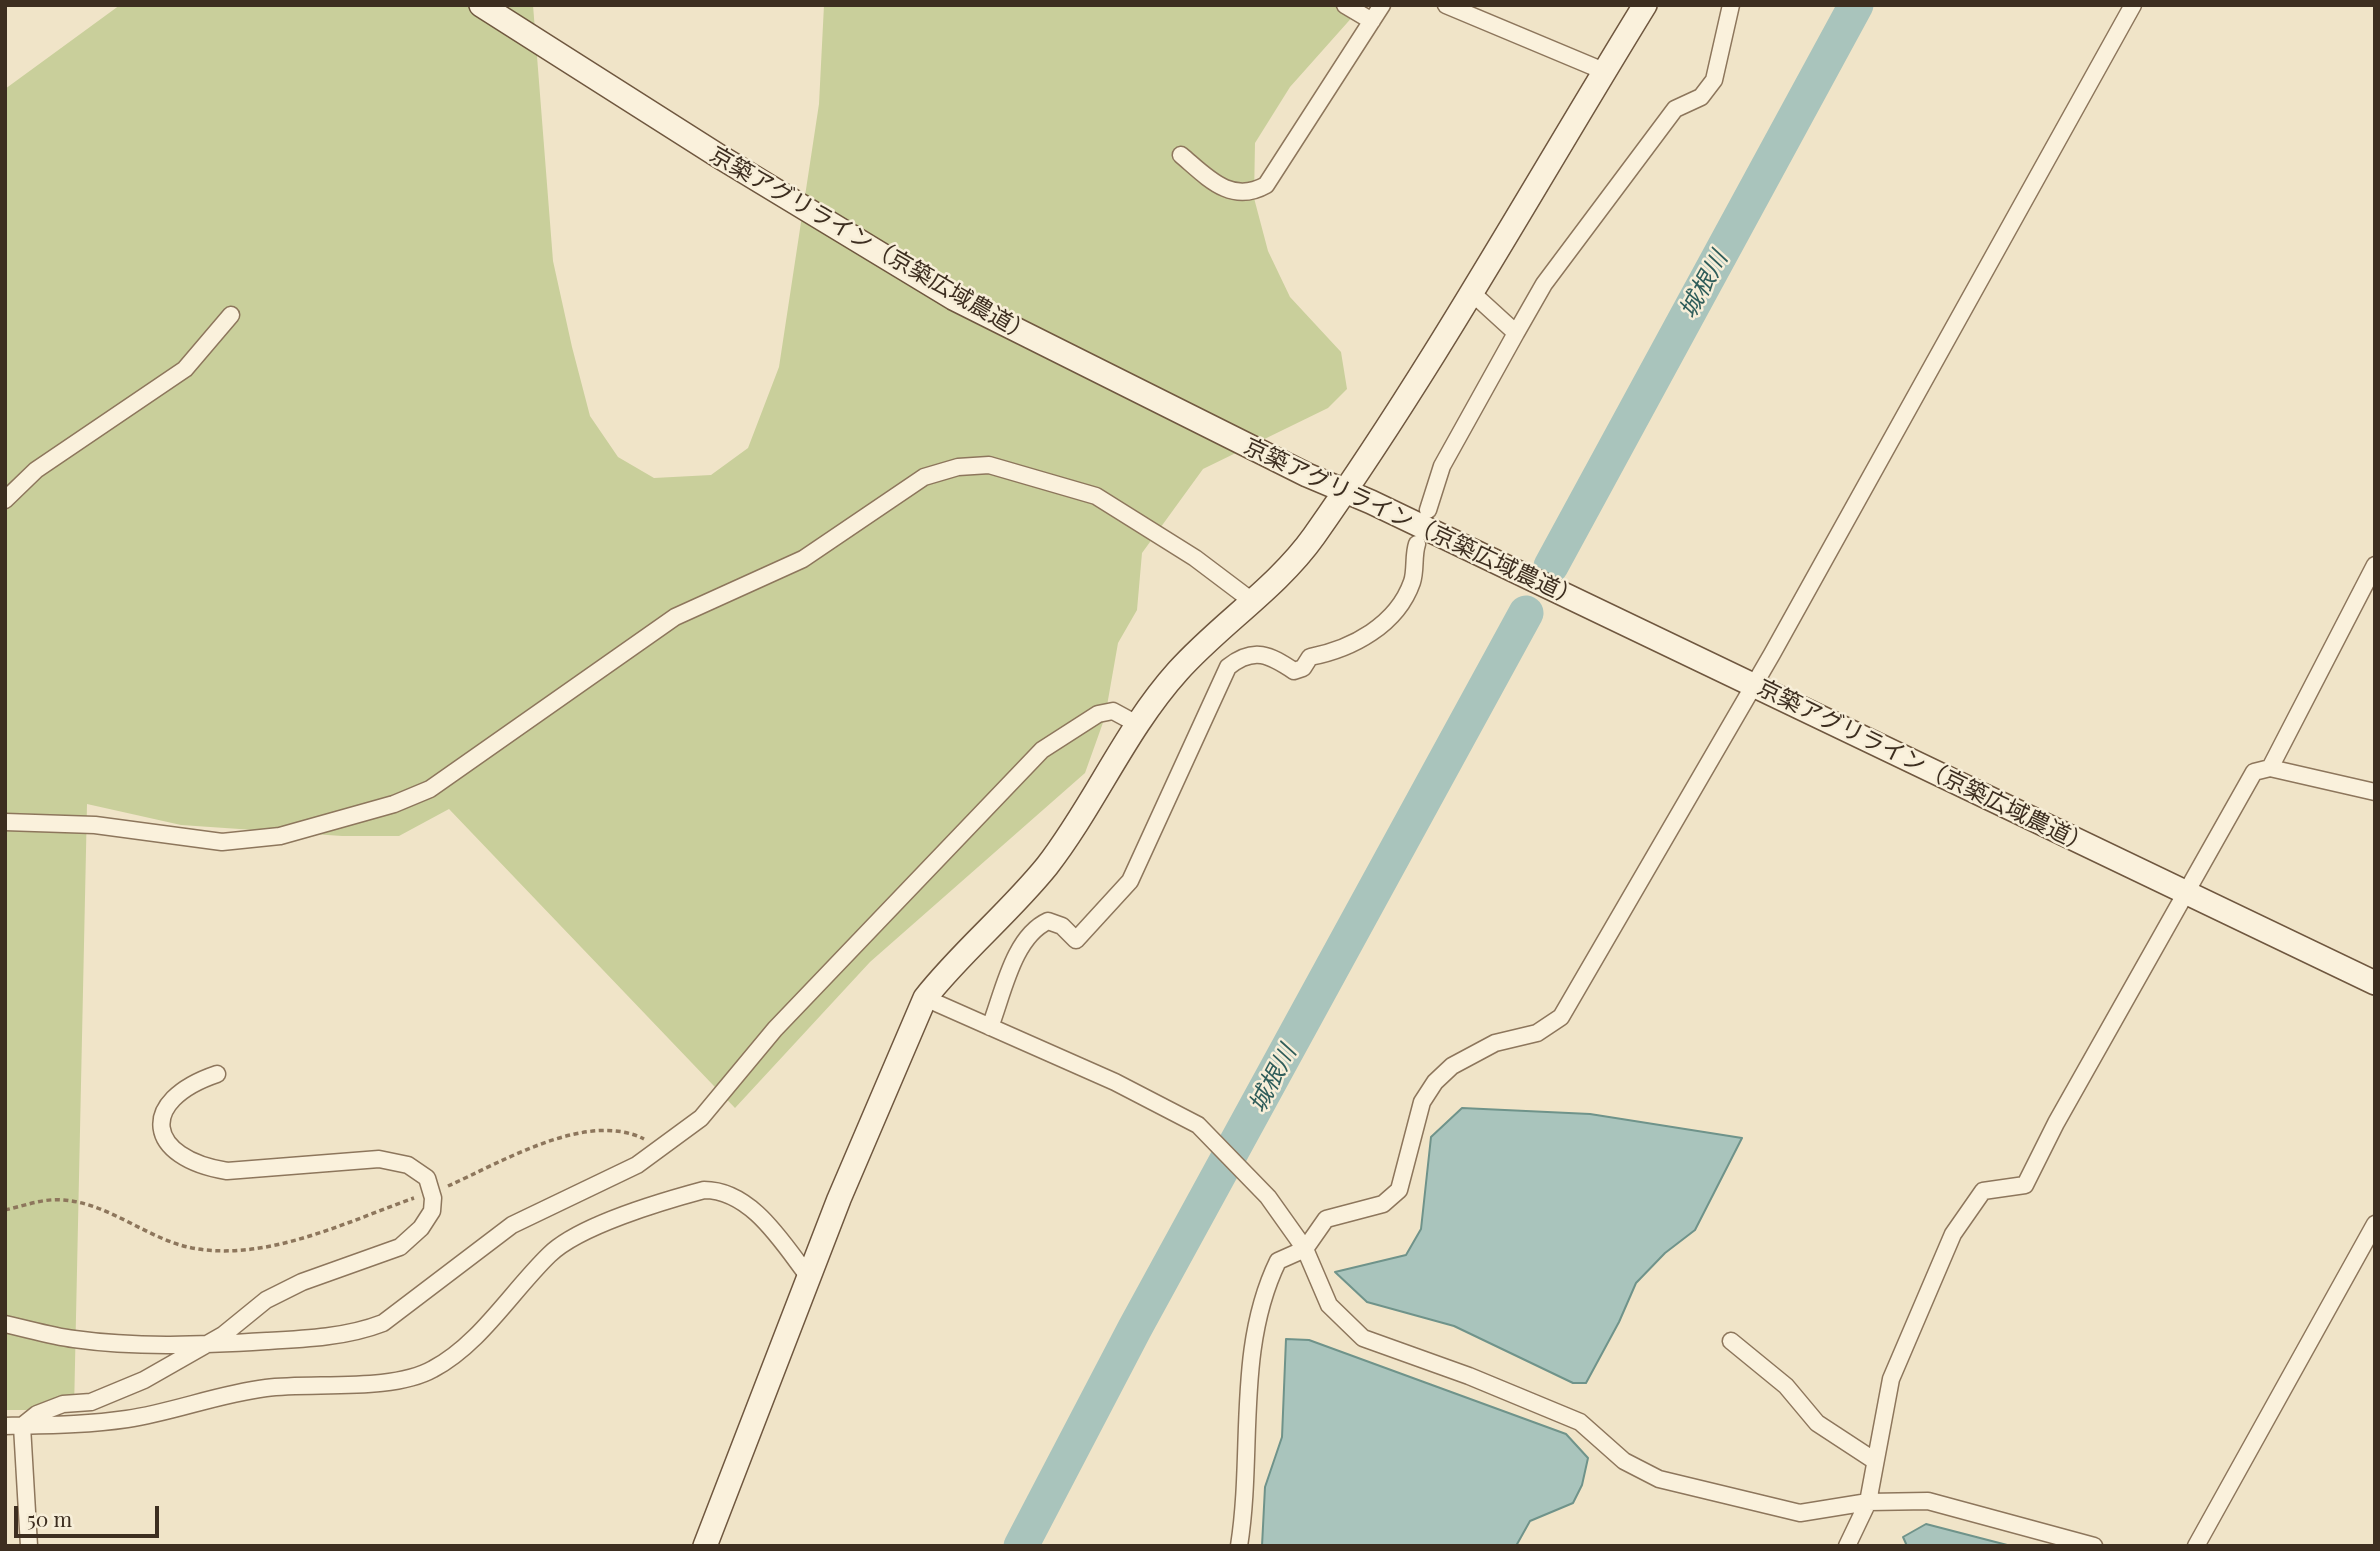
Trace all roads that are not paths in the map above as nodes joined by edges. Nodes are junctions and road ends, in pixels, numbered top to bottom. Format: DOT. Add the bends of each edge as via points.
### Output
graph roads {
  1 [pos="1345,5"];
  2 [pos="1382,5"];
  3 [pos="1446,5"];
  4 [pos="1645,5"];
  5 [pos="1731,5"];
  6 [pos="2133,5"];
  7 [pos="495,9"];
  8 [pos="1372,21"];
  9 [pos="1606,72"];
  10 [pos="1181,155"];
  11 [pos="1470,291"];
  12 [pos="231,315"];
  13 [pos="1516,333"];
  14 [pos="1343,491"];
  15 [pos="5,499"];
  16 [pos="1428,510"];
  17 [pos="1417,544"];
  18 [pos="2375,565"];
  19 [pos="1252,601"];
  20 [pos="1753,686"];
  21 [pos="1137,724"];
  22 [pos="2270,768"];
  23 [pos="2375,792"];
  24 [pos="5,822"];
  25 [pos="2188,895"];
  26 [pos="2375,983"];
  27 [pos="925,998"];
  28 [pos="990,1027"];
  29 [pos="217,1074"];
  30 [pos="2375,1224"];
  31 [pos="1305,1249"];
  32 [pos="808,1276"];
  33 [pos="5,1324"];
  34 [pos="1731,1341"];
  35 [pos="206,1344"];
  36 [pos="14,1426"];
  37 [pos="1875,1461"];
  38 [pos="1868,1502"];
  39 [pos="29,1546"];
  40 [pos="705,1546"];
  41 [pos="1239,1546"];
  42 [pos="1847,1546"];
  43 [pos="2094,1546"];
  44 [pos="2196,1546"];
  1 -- 8 [label="street"];
  2 -- 8 [label="street"];
  3 -- 9 [label="street"];
  4 -- 9 [label="street"];
  5 -- 13 [label="street" via="1714,80 1701,97 1675,109 1544,284"];
  6 -- 20 [label="street"];
  7 -- 14 [label="street, 京築アグリライン（京築広域農道）" via="717,155 953,298"];
  8 -- 10 [label="street" via="1266,185 1252,193 1237,192 1214,183"];
  9 -- 11 [label="street"];
  11 -- 13 [label="street"];
  11 -- 14 [label="street"];
  12 -- 15 [label="street" via="185,369 36,470"];
  13 -- 16 [label="street" via="1442,466"];
  14 -- 19 [label="street" via="1313,538"];
  14 -- 20 [label="street, 京築アグリライン（京築広域農道）"];
  17 -- 28 [label="street" via="1412,580 1398,608 1359,642 1310,657 1303,668 1294,671 1259,654 1242,656 1228,667 1130,881 1076,940 1062,926 1048,921 1035,927 1022,945"];
  18 -- 22 [label="street"];
  19 -- 21 [label="street" via="1180,669"];
  19 -- 24 [label="street" via="1195,558 1096,496 989,465 957,467 924,477 803,559 676,617 430,789 394,804 280,836 222,842 95,825"];
  20 -- 25 [label="street, 京築アグリライン（京築広域農道）"];
  20 -- 31 [label="street" via="1560,1017 1537,1033 1495,1043 1452,1066 1422,1102 1399,1190 1383,1205 1326,1219"];
  21 -- 27 [label="street" via="1047,866"];
  21 -- 35 [label="street" via="1113,711 1098,714 1042,750 775,1029 701,1118 637,1165 512,1225 383,1323 308,1339"];
  22 -- 23 [label="street"];
  22 -- 25 [label="street" via="2254,772"];
  25 -- 26 [label="street, 京築アグリライン（京築広域農道）"];
  25 -- 37 [label="street" via="2025,1185 1983,1191 1954,1234 1891,1379"];
  27 -- 28 [label="street"];
  27 -- 32 [label="street"];
  28 -- 31 [label="street" via="1115,1082 1198,1125 1268,1197"];
  29 -- 35 [label="street" via="189,1083 169,1100 162,1118 168,1144 181,1158 228,1171 379,1159 408,1165 427,1178 432,1211 400,1247 302,1282 266,1300"];
  30 -- 44 [label="street"];
  31 -- 38 [label="street" via="1329,1305 1363,1338 1580,1422 1624,1461 1659,1479 1800,1513"];
  31 -- 41 [label="street" via="1278,1261 1261,1311 1249,1379"];
  32 -- 36 [label="street" via="766,1221 724,1190 704,1190 570,1237 469,1342 433,1369 402,1380 268,1388 129,1419"];
  32 -- 40 [label="street"];
  33 -- 35 [label="street" via="72,1339"];
  34 -- 37 [label="street" via="1786,1387 1817,1423"];
  35 -- 36 [label="street" via="144,1380 91,1402 63,1404"];
  36 -- 39 [label="street"];
  37 -- 38 [label="street"];
  38 -- 42 [label="street"];
  38 -- 43 [label="street" via="1928,1501"];
}
